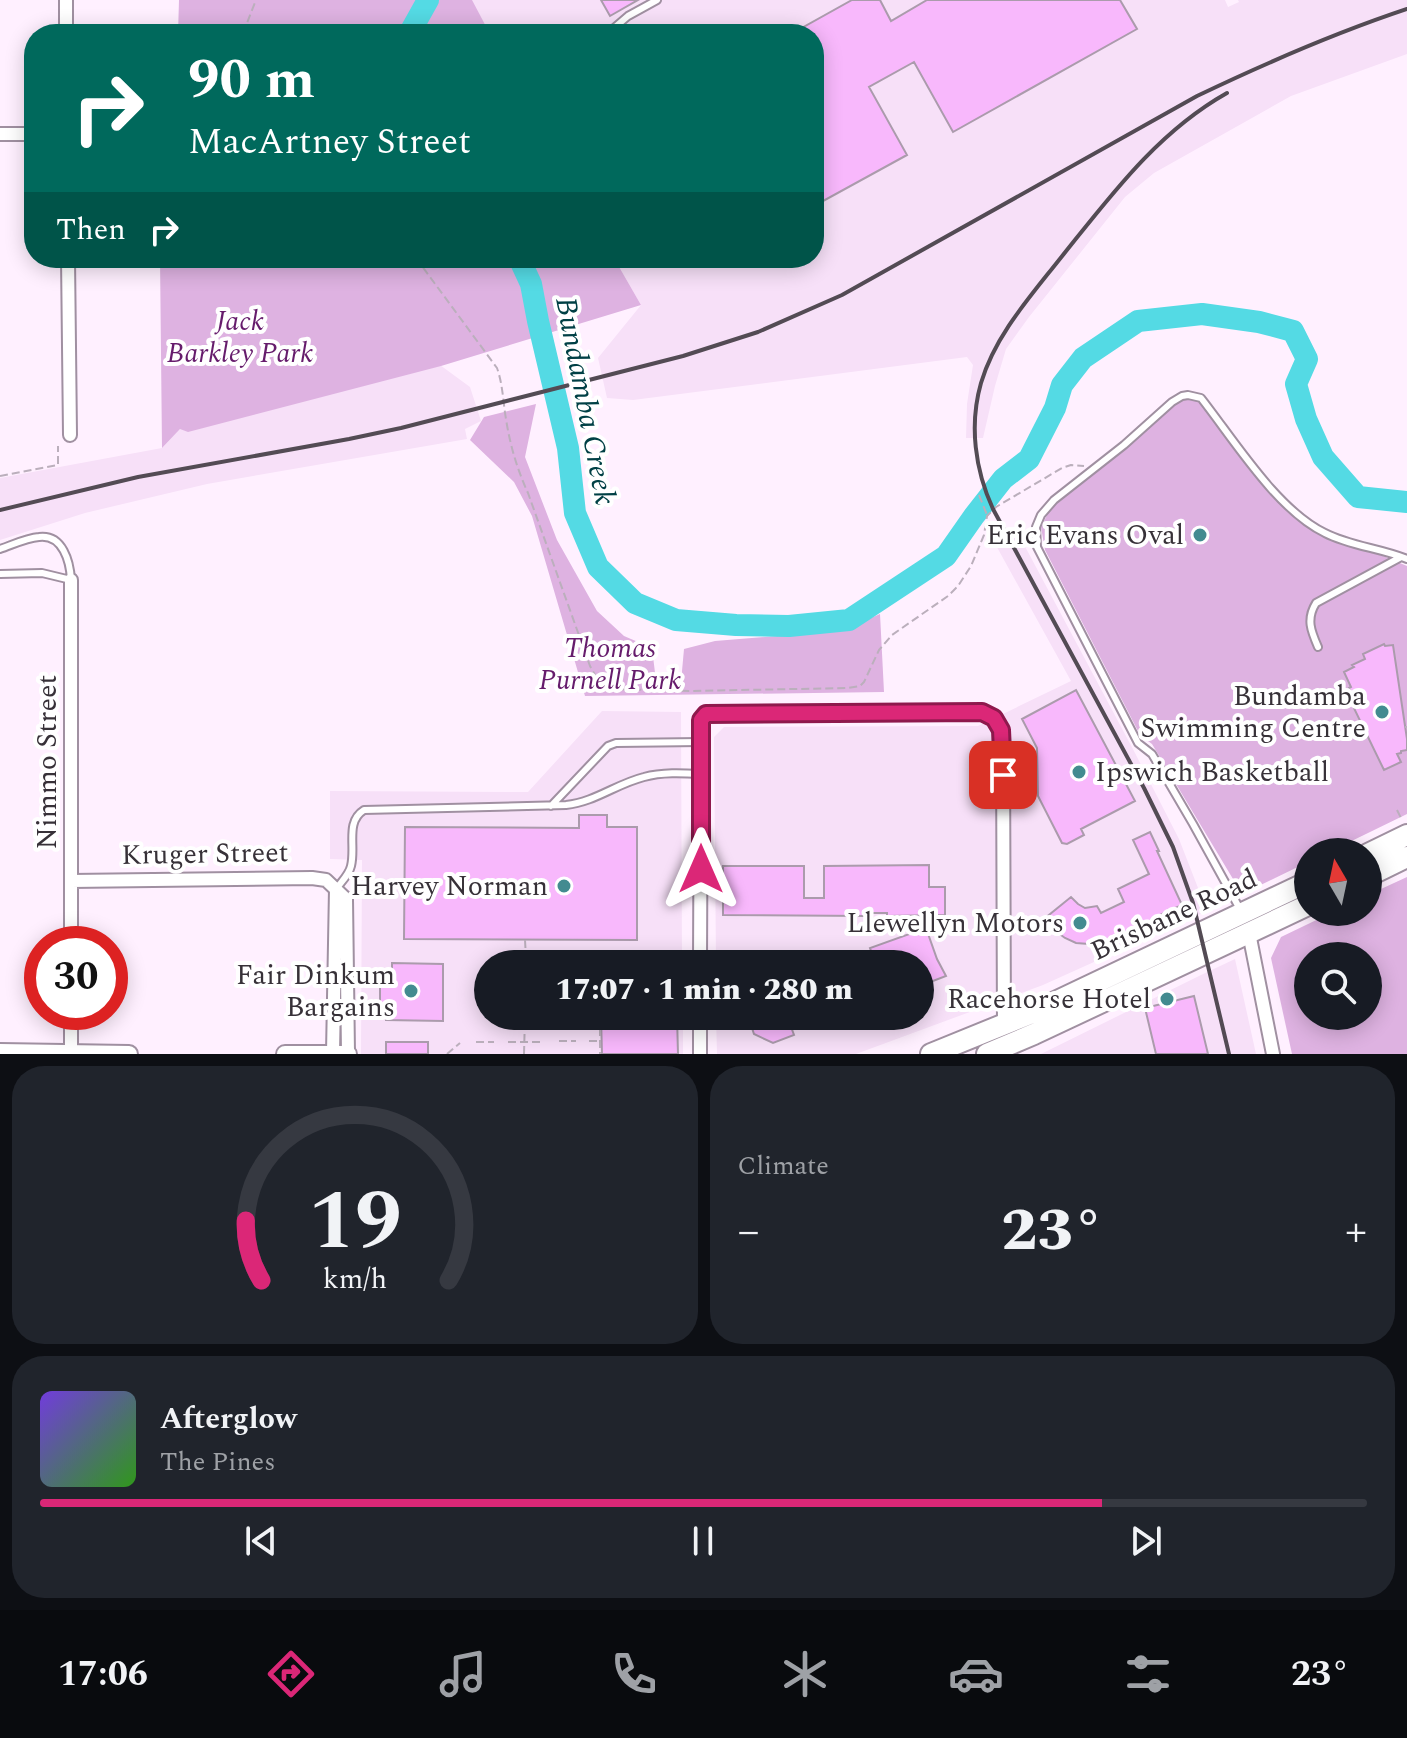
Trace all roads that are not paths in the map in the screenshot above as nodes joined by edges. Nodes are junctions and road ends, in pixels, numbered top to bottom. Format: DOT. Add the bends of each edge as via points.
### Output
graph roads {
  1 [pos="66,0"];
  2 [pos="657,0"];
  3 [pos="66,24"];
  4 [pos="619,24"];
  5 [pos="0,134"];
  6 [pos="24,134"];
  7 [pos="68,268"];
  8 [pos="70,435"];
  9 [pos="0,549"];
  10 [pos="1405,558"];
  11 [pos="0,574"];
  12 [pos="71,580"];
  13 [pos="1318,647"];
  14 [pos="701,742"];
  15 [pos="701,774"];
  16 [pos="551,806"];
  17 [pos="1407,835"];
  18 [pos="1382,847"];
  19 [pos="1407,857"];
  20 [pos="1382,869"];
  21 [pos="71,881"];
  22 [pos="336,889"];
  23 [pos="1294,891"];
  24 [pos="1294,909"];
  25 [pos="1245,923"];
  26 [pos="71,926"];
  27 [pos="700,950"];
  28 [pos="1004,1026"];
  29 [pos="71,1030"];
  30 [pos="700,1030"];
  31 [pos="0,1052"];
  32 [pos="71,1053"];
  33 [pos="340,1053"];
  34 [pos="129,1054"];
  35 [pos="285,1054"];
  36 [pos="700,1054"];
  37 [pos="931,1054"];
  38 [pos="987,1054"];
  39 [pos="1273,1054"];
  1 -- 3 [label="street"];
  2 -- 4 [label="lane"];
  5 -- 6 [label="street"];
  7 -- 8 [label="street"];
  9 -- 12 [label="lane" via="39,537 53,540 69,558"];
  10 -- 13 [label="lane" via="1316,603 1309,622"];
  10 -- 25 [label="lane" via="1325,533 1307,522 1195,396 1172,402 1041,515 1037,547 1138,743 1152,754"];
  11 -- 12 [label="lane" via="42,573"];
  12 -- 21 [label="street, Nimmo Street"];
  14 -- 15 [label="street"];
  14 -- 16 [label="lane" via="608,746"];
  14 -- 28 [label="street" via="706,714 982,712 994,718 1003,747"];
  15 -- 16 [label="lane" via="644,777 583,803"];
  15 -- 27 [label="street"];
  16 -- 22 [label="lane" via="364,810 353,822 352,864"];
  17 -- 18 [label="main road"];
  19 -- 20 [label="main road"];
  21 -- 22 [label="street, Kruger Street" via="312,878 326,880"];
  21 -- 26 [label="street, Nimmo Street"];
  22 -- 33 [label="street"];
  23 -- 25 [label="main road, Brisbane Road"];
  24 -- 25 [label="main road, Brisbane Road"];
  25 -- 28 [label="main road, Brisbane Road"];
  25 -- 38 [label="main road, Brisbane Road"];
  25 -- 39 [label="street"];
  28 -- 37 [label="main road, Brisbane Road"];
  29 -- 32 [label="street"];
  30 -- 36 [label="street"];
  31 -- 32 [label="street"];
  32 -- 34 [label="street"];
  33 -- 35 [label="street"];
}
